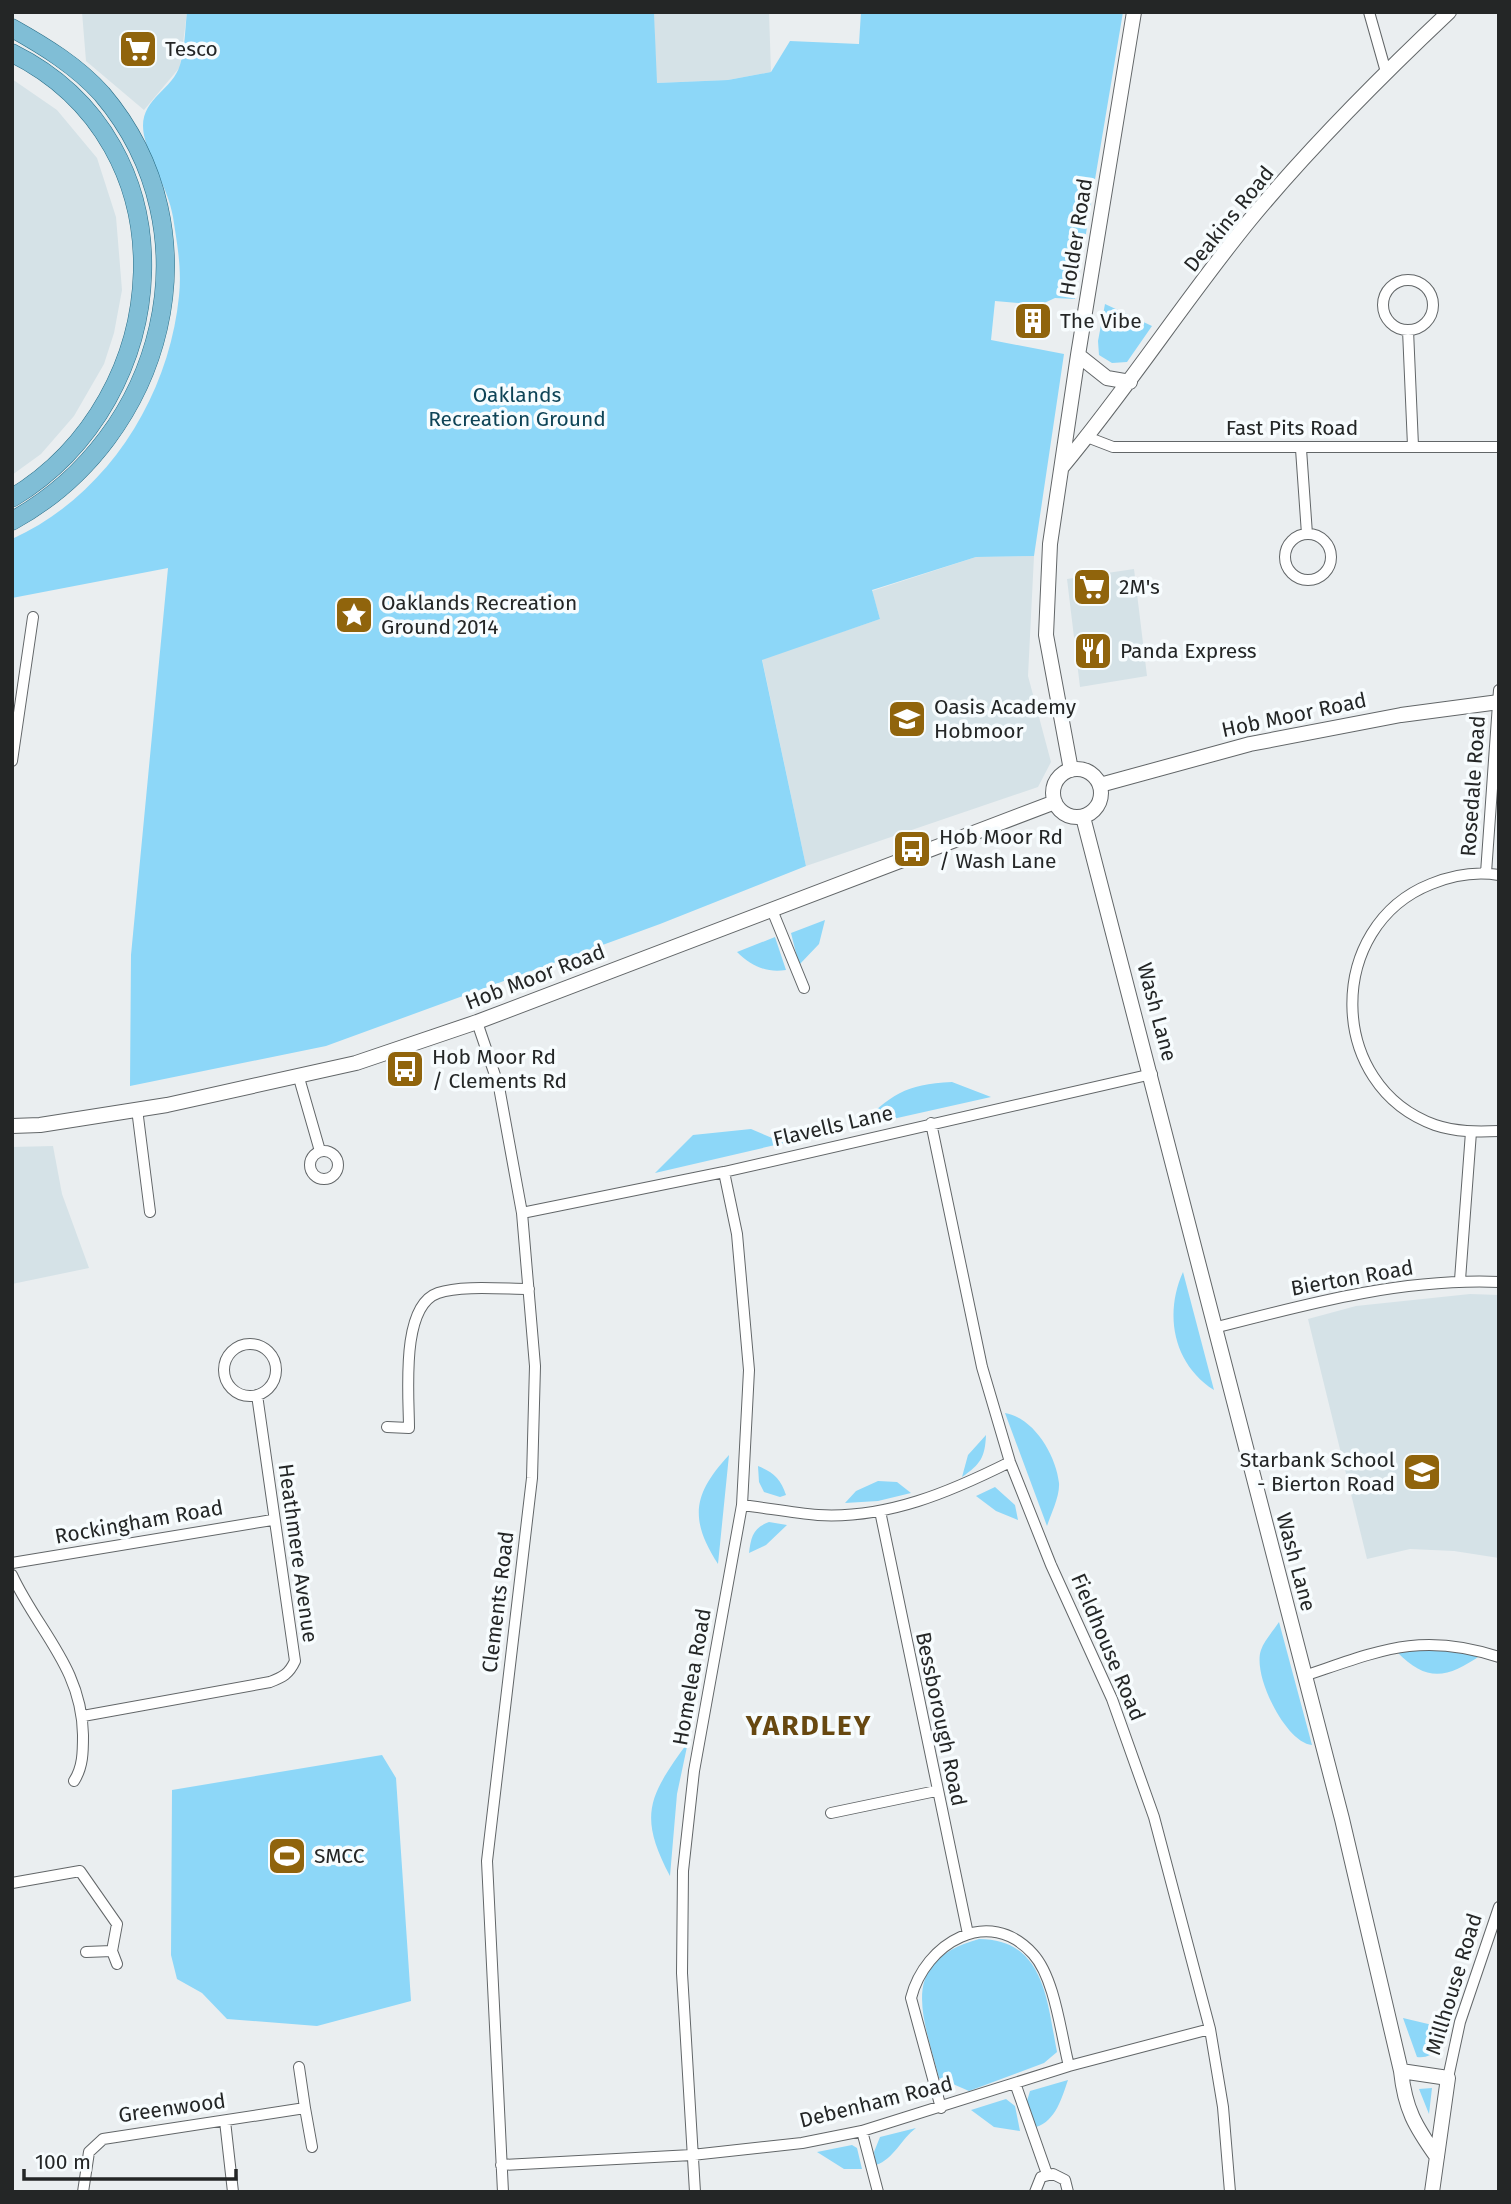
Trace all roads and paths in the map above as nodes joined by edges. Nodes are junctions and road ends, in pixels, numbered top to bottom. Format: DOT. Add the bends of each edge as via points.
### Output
graph roads {
  1 [pos="1135,12"];
  2 [pos="1368,12"];
  3 [pos="1448,12"];
  4 [pos="12,28"];
  5 [pos="12,53"];
  6 [pos="1386,72"];
  7 [pos="1408,330"];
  8 [pos="1078,355"];
  9 [pos="1130,382"];
  10 [pos="1087,437"];
  11 [pos="1413,446"];
  12 [pos="1499,447"];
  13 [pos="1301,449"];
  14 [pos="1061,468"];
  15 [pos="12,498"];
  16 [pos="12,521"];
  17 [pos="1307,534"];
  18 [pos="33,617"];
  19 [pos="1498,698"];
  20 [pos="12,761"];
  21 [pos="1071,770"];
  22 [pos="1100,785"];
  23 [pos="1055,802"];
  24 [pos="1083,817"];
  25 [pos="1486,873"];
  26 [pos="1499,875"];
  27 [pos="772,910"];
  28 [pos="804,988"];
  29 [pos="477,1022"];
  30 [pos="1152,1074"];
  31 [pos="299,1077"];
  32 [pos="137,1110"];
  33 [pos="931,1123"];
  34 [pos="12,1126"];
  35 [pos="1499,1131"];
  36 [pos="1471,1132"];
  37 [pos="320,1151"];
  38 [pos="724,1172"];
  39 [pos="150,1212"];
  40 [pos="522,1213"];
  41 [pos="1460,1280"];
  42 [pos="1499,1282"];
  43 [pos="529,1289"];
  44 [pos="1214,1328"];
  45 [pos="257,1395"];
  46 [pos="387,1427"];
  47 [pos="1010,1462"];
  48 [pos="743,1505"];
  49 [pos="880,1511"];
  50 [pos="272,1520"];
  51 [pos="12,1563"];
  52 [pos="12,1575"];
  53 [pos="1499,1657"];
  54 [pos="1304,1676"];
  55 [pos="83,1716"];
  56 [pos="74,1782"];
  57 [pos="936,1791"];
  58 [pos="831,1813"];
  59 [pos="12,1883"];
  60 [pos="1499,1907"];
  61 [pos="968,1934"];
  62 [pos="112,1951"];
  63 [pos="86,1952"];
  64 [pos="117,1964"];
  65 [pos="1210,2029"];
  66 [pos="1069,2066"];
  67 [pos="299,2067"];
  68 [pos="1401,2071"];
  69 [pos="1448,2078"];
  70 [pos="1014,2083"];
  71 [pos="305,2108"];
  72 [pos="941,2108"];
  73 [pos="225,2121"];
  74 [pos="862,2131"];
  75 [pos="312,2147"];
  76 [pos="692,2155"];
  77 [pos="1437,2157"];
  78 [pos="501,2165"];
  79 [pos="1047,2174"];
  80 [pos="83,2192"];
  81 [pos="233,2192"];
  82 [pos="502,2192"];
  83 [pos="695,2192"];
  84 [pos="878,2192"];
  85 [pos="1035,2192"];
  86 [pos="1068,2192"];
  87 [pos="1230,2192"];
  88 [pos="1432,2192"];
  1 -- 8 [label="street, Holder Road"];
  2 -- 6 [label="street"];
  3 -- 6 [label="street, Deakins Road"];
  4 -- 16 [label="main road" via="77,71 119,119 151,184 160,216 164,263 160,322 134,400 88,465 37,507"];
  5 -- 15 [label="main road" via="66,90 114,149 142,242 142,285 131,349 103,412 56,468"];
  6 -- 9 [label="street, Deakins Road" via="1250,220"];
  7 -- 7 [label="street" via="1423,325 1434,304 1423,284 1406,279 1386,293 1384,310 1392,324"];
  7 -- 11 [label="street"];
  8 -- 9 [label="street" via="1107,378"];
  8 -- 14 [label="street, Holder Road"];
  9 -- 10 [label="street, Deakins Road"];
  10 -- 13 [label="street, Fast Pits Road" via="1113,447"];
  10 -- 14 [label="street, Deakins Road"];
  11 -- 12 [label="street, Fast Pits Road"];
  11 -- 13 [label="street, Fast Pits Road"];
  13 -- 17 [label="street"];
  14 -- 21 [label="street" via="1050,544 1046,635"];
  17 -- 17 [label="street" via="1322,539 1330,552 1328,567 1310,580 1290,573 1285,559 1293,540"];
  18 -- 20 [label="street"];
  19 -- 22 [label="street, Hob Moor Road" via="1250,744"];
  19 -- 25 [label="street, Rosedale Road"];
  21 -- 22 [label="street" via="1090,772"];
  21 -- 23 [label="street" via="1055,783"];
  22 -- 24 [label="street" via="1099,804"];
  23 -- 24 [label="street" via="1064,814"];
  23 -- 27 [label="street, Hob Moor Road"];
  24 -- 30 [label="street, Wash Lane"];
  25 -- 26 [label="street"];
  25 -- 36 [label="street" via="1449,877 1415,890 1386,913 1365,943 1353,977 1350,1014 1359,1050 1377,1082 1403,1107 1435,1125"];
  27 -- 28 [label="street"];
  27 -- 29 [label="street, Hob Moor Road"];
  29 -- 31 [label="street, Hob Moor Road"];
  29 -- 40 [label="street, Clements Road" via="499,1087"];
  30 -- 33 [label="street, Flavells Lane"];
  30 -- 44 [label="street, Wash Lane"];
  31 -- 32 [label="street, Hob Moor Road"];
  31 -- 37 [label="street"];
  32 -- 34 [label="street, Hob Moor Road"];
  32 -- 39 [label="street"];
  33 -- 38 [label="street, Flavells Lane"];
  33 -- 47 [label="street, Fieldhouse Road" via="982,1367"];
  35 -- 36 [label="street"];
  36 -- 41 [label="street"];
  38 -- 40 [label="street, Flavells Lane"];
  38 -- 48 [label="street, Homelea Road" via="737,1234 749,1370"];
  40 -- 43 [label="street, Clements Road"];
  41 -- 42 [label="street, Bierton Road"];
  41 -- 44 [label="street, Bierton Road" via="1306,1304"];
  43 -- 46 [label="street" via="446,1291 426,1300 417,1311 410,1342 409,1428"];
  43 -- 78 [label="street, Clements Road" via="535,1366 532,1478 488,1861"];
  44 -- 54 [label="street, Wash Lane"];
  45 -- 45 [label="street" via="235,1392 226,1381 226,1359 242,1345 264,1348 275,1367 269,1387"];
  45 -- 50 [label="street, Heathmere Avenue"];
  47 -- 49 [label="street" via="952,1491"];
  47 -- 65 [label="street, Fieldhouse Road" via="1117,1712 1154,1817"];
  48 -- 49 [label="street" via="820,1515"];
  48 -- 76 [label="street, Homelea Road" via="694,1771 683,1871 682,1973"];
  49 -- 57 [label="street, Bessborough Road"];
  50 -- 51 [label="street, Rockingham Road"];
  50 -- 55 [label="street, Heathmere Avenue" via="295,1661 285,1676"];
  52 -- 55 [label="street" via="52,1638 75,1685"];
  53 -- 54 [label="street" via="1455,1643 1412,1643"];
  54 -- 68 [label="street, Wash Lane"];
  55 -- 56 [label="street" via="82,1760"];
  57 -- 58 [label="street"];
  57 -- 61 [label="street, Bessborough Road"];
  59 -- 62 [label="street" via="80,1871 117,1924"];
  60 -- 69 [label="street, Millhouse Road" via="1460,2022"];
  61 -- 66 [label="street" via="996,1932 1033,1954 1048,1979"];
  61 -- 72 [label="street" via="931,1956 911,1998"];
  62 -- 63 [label="street"];
  62 -- 64 [label="street"];
  65 -- 66 [label="street, Debenham Road"];
  65 -- 87 [label="street, Fieldhouse Road"];
  66 -- 70 [label="street, Debenham Road"];
  67 -- 71 [label="street"];
  68 -- 69 [label="street"];
  68 -- 77 [label="street, Wash Lane" via="1407,2110"];
  69 -- 77 [label="street, Millhouse Road"];
  70 -- 72 [label="street, Debenham Road"];
  70 -- 79 [label="street"];
  71 -- 73 [label="street, Greenwood"];
  71 -- 75 [label="street"];
  72 -- 74 [label="street, Debenham Road"];
  73 -- 80 [label="street, Greenwood" via="103,2139 89,2152"];
  73 -- 81 [label="street"];
  74 -- 76 [label="street, Debenham Road"];
  74 -- 84 [label="street"];
  76 -- 78 [label="street, Debenham Road"];
  76 -- 83 [label="street, Homelea Road"];
  77 -- 88 [label="street"];
  78 -- 82 [label="street, Clements Road"];
  79 -- 85 [label="street" via="1036,2182"];
  79 -- 86 [label="street" via="1060,2176"];
}
